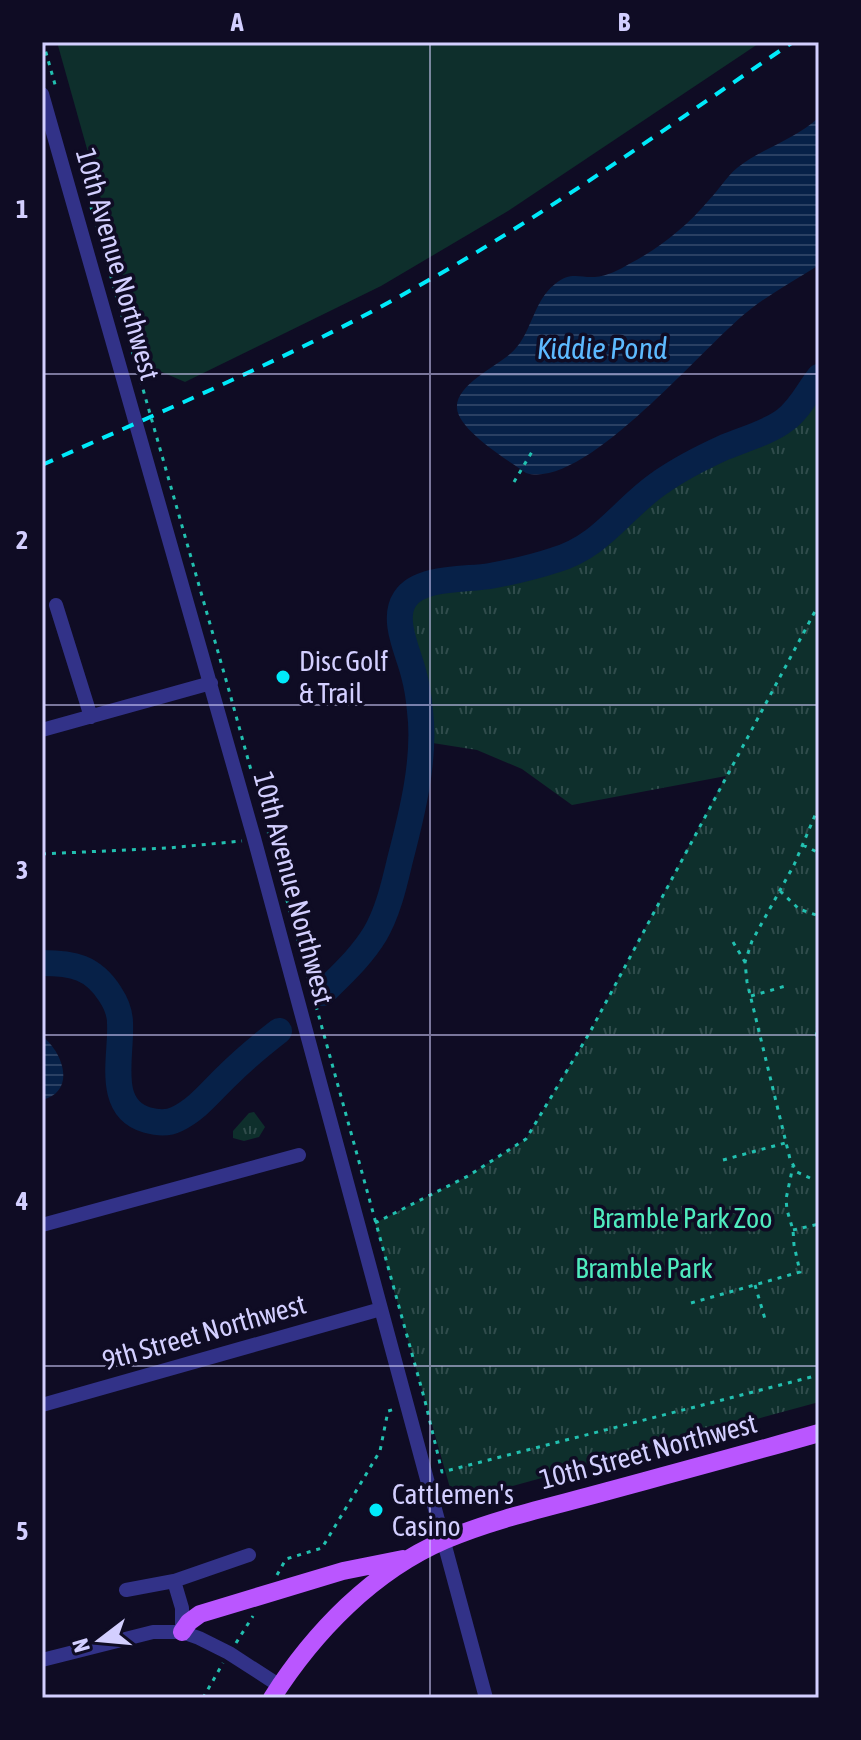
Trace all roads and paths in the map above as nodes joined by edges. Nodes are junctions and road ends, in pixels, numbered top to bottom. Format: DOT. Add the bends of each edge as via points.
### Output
graph roads {
  1 [pos="43,42"];
  2 [pos="42,94"];
  3 [pos="59,99"];
  4 [pos="88,199"];
  5 [pos="533,450"];
  6 [pos="514,482"];
  7 [pos="819,604"];
  8 [pos="56,605"];
  9 [pos="211,683"];
  10 [pos="91,717"];
  11 [pos="42,730"];
  12 [pos="819,806"];
  13 [pos="812,823"];
  14 [pos="819,823"];
  15 [pos="254,838"];
  16 [pos="803,845"];
  17 [pos="819,853"];
  18 [pos="42,854"];
  19 [pos="780,891"];
  20 [pos="819,916"];
  21 [pos="733,942"];
  22 [pos="745,962"];
  23 [pos="789,985"];
  24 [pos="751,996"];
  25 [pos="819,1023"];
  26 [pos="819,1043"];
  27 [pos="786,1143"];
  28 [pos="299,1155"];
  29 [pos="723,1160"];
  30 [pos="793,1166"];
  31 [pos="810,1178"];
  32 [pos="375,1223"];
  33 [pos="819,1224"];
  34 [pos="42,1225"];
  35 [pos="793,1230"];
  36 [pos="755,1285"];
  37 [pos="691,1303"];
  38 [pos="381,1309"];
  39 [pos="765,1319"];
  40 [pos="819,1375"];
  41 [pos="425,1401"];
  42 [pos="42,1405"];
  43 [pos="407,1406"];
  44 [pos="819,1433"];
  45 [pos="443,1541"];
  46 [pos="249,1555"];
  47 [pos="414,1557"];
  48 [pos="174,1581"];
  49 [pos="126,1590"];
  50 [pos="266,1595"];
  51 [pos="182,1632"];
  52 [pos="229,1653"];
  53 [pos="43,1656"];
  54 [pos="276,1692"];
  55 [pos="203,1698"];
  56 [pos="486,1698"];
  1 -- 3 [label="path"];
  2 -- 9 [label="street, 10th Avenue Northwest"];
  4 -- 32 [label="path"];
  5 -- 6 [label="path"];
  7 -- 32 [label="path" via="590,1032 526,1139 468,1176"];
  8 -- 10 [label="street"];
  9 -- 10 [label="street"];
  9 -- 15 [label="street, 10th Avenue Northwest"];
  10 -- 11 [label="street"];
  12 -- 13 [label="path"];
  13 -- 14 [label="path"];
  13 -- 16 [label="path"];
  15 -- 18 [label="path"];
  15 -- 38 [label="street, 10th Avenue Northwest"];
  16 -- 17 [label="path"];
  16 -- 19 [label="path"];
  19 -- 20 [label="path" via="799,909"];
  19 -- 22 [label="path"];
  21 -- 22 [label="path"];
  22 -- 24 [label="path"];
  23 -- 24 [label="path"];
  24 -- 27 [label="path"];
  25 -- 26 [label="path"];
  27 -- 29 [label="path"];
  27 -- 30 [label="path"];
  28 -- 34 [label="street"];
  30 -- 31 [label="path"];
  30 -- 35 [label="path" via="786,1199"];
  32 -- 41 [label="path"];
  33 -- 35 [label="path"];
  35 -- 36 [label="path" via="800,1272"];
  36 -- 37 [label="path"];
  36 -- 39 [label="path"];
  38 -- 42 [label="street, 9th Street Northwest"];
  38 -- 43 [label="street, 10th Avenue Northwest"];
  40 -- 41 [label="path" via="442,1472"];
  41 -- 43 [label="path"];
  43 -- 45 [label="street, 10th Avenue Northwest"];
  43 -- 50 [label="path" via="388,1411 380,1451 322,1548 286,1559"];
  44 -- 45 [label="main road, 10th Street Northwest"];
  45 -- 47 [label="main road, 10th Street Northwest"];
  45 -- 56 [label="street, 10th Avenue Northwest"];
  46 -- 48 [label="street"];
  47 -- 50 [label="main road" via="343,1571"];
  47 -- 54 [label="main road, 10th Street Northwest" via="350,1603"];
  48 -- 49 [label="street"];
  48 -- 51 [label="street"];
  50 -- 51 [label="main road" via="200,1614"];
  50 -- 52 [label="path"];
  51 -- 52 [label="street, 10th Street Northwest"];
  51 -- 53 [label="street, 10th Street Northwest" via="153,1632"];
  52 -- 54 [label="street, 10th Street Northwest"];
  52 -- 55 [label="path"];
}
